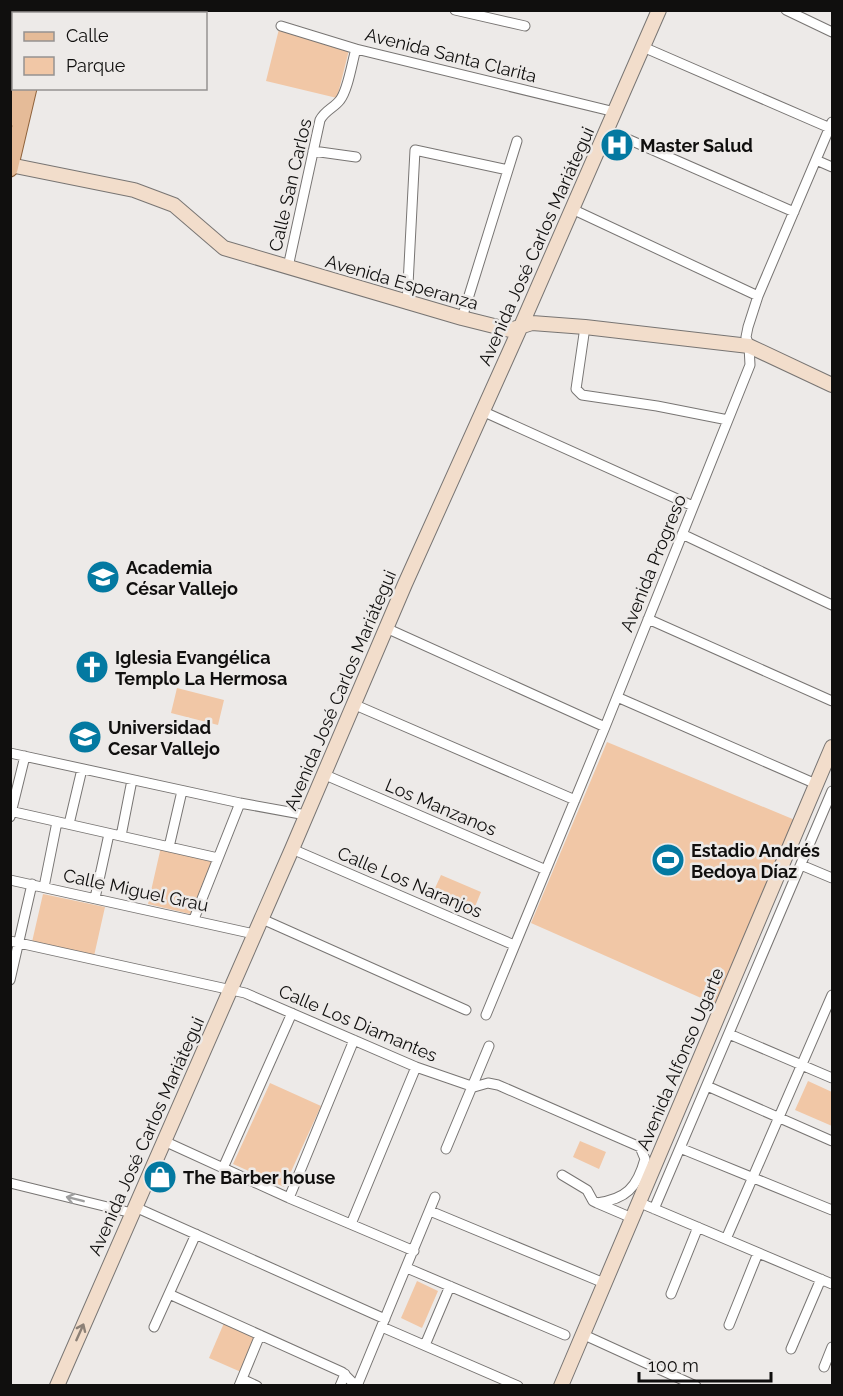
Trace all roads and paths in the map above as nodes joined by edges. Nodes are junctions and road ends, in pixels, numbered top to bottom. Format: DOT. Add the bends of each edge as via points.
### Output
graph roads {
  1 [pos="455,10"];
  2 [pos="658,10"];
  3 [pos="786,10"];
  4 [pos="281,26"];
  5 [pos="525,26"];
  6 [pos="832,32"];
  7 [pos="643,47"];
  8 [pos="356,49"];
  9 [pos="18,90"];
  10 [pos="29,90"];
  11 [pos="615,112"];
  12 [pos="10,122"];
  13 [pos="831,125"];
  14 [pos="607,130"];
  15 [pos="517,141"];
  16 [pos="313,151"];
  17 [pos="356,158"];
  18 [pos="816,160"];
  19 [pos="11,166"];
  20 [pos="832,167"];
  21 [pos="508,170"];
  22 [pos="572,209"];
  23 [pos="794,212"];
  24 [pos="288,267"];
  25 [pos="759,296"];
  26 [pos="407,304"];
  27 [pos="462,318"];
  28 [pos="521,326"];
  29 [pos="585,327"];
  30 [pos="749,346"];
  31 [pos="832,385"];
  32 [pos="482,411"];
  33 [pos="728,420"];
  34 [pos="693,506"];
  35 [pos="682,534"];
  36 [pos="832,605"];
  37 [pos="648,619"];
  38 [pos="386,627"];
  39 [pos="617,697"];
  40 [pos="832,701"];
  41 [pos="353,704"];
  42 [pos="605,727"];
  43 [pos="832,747"];
  44 [pos="10,753"];
  45 [pos="25,756"];
  46 [pos="81,769"];
  47 [pos="323,774"];
  48 [pos="132,780"];
  49 [pos="816,784"];
  50 [pos="182,791"];
  51 [pos="831,796"];
  52 [pos="575,800"];
  53 [pos="240,803"];
  54 [pos="11,813"];
  55 [pos="306,815"];
  56 [pos="57,822"];
  57 [pos="69,824"];
  58 [pos="109,834"];
  59 [pos="121,836"];
  60 [pos="169,847"];
  61 [pos="292,849"];
  62 [pos="218,858"];
  63 [pos="801,865"];
  64 [pos="546,870"];
  65 [pos="832,878"];
  66 [pos="10,880"];
  67 [pos="32,884"];
  68 [pos="44,887"];
  69 [pos="95,898"];
  70 [pos="194,919"];
  71 [pos="262,919"];
  72 [pos="254,934"];
  73 [pos="15,942"];
  74 [pos="514,945"];
  75 [pos="10,980"];
  76 [pos="230,989"];
  77 [pos="832,995"];
  78 [pos="466,1010"];
  79 [pos="830,1010"];
  80 [pos="292,1013"];
  81 [pos="486,1015"];
  82 [pos="729,1034"];
  83 [pos="354,1040"];
  84 [pos="489,1046"];
  85 [pos="802,1065"];
  86 [pos="416,1067"];
  87 [pos="832,1077"];
  88 [pos="706,1086"];
  89 [pos="474,1087"];
  90 [pos="780,1117"];
  91 [pos="164,1141"];
  92 [pos="832,1141"];
  93 [pos="680,1148"];
  94 [pos="446,1149"];
  95 [pos="223,1168"];
  96 [pos="561,1175"];
  97 [pos="752,1177"];
  98 [pos="10,1183"];
  99 [pos="435,1197"];
  100 [pos="289,1198"];
  101 [pos="638,1202"];
  102 [pos="597,1203"];
  103 [pos="654,1209"];
  104 [pos="133,1210"];
  105 [pos="832,1210"];
  106 [pos="430,1212"];
  107 [pos="632,1218"];
  108 [pos="351,1224"];
  109 [pos="698,1227"];
  110 [pos="196,1234"];
  111 [pos="726,1239"];
  112 [pos="414,1251"];
  113 [pos="758,1253"];
  114 [pos="407,1268"];
  115 [pos="821,1279"];
  116 [pos="604,1282"];
  117 [pos="832,1284"];
  118 [pos="450,1286"];
  119 [pos="169,1294"];
  120 [pos="671,1294"];
  121 [pos="383,1323"];
  122 [pos="729,1325"];
  123 [pos="154,1328"];
  124 [pos="582,1334"];
  125 [pos="261,1335"];
  126 [pos="565,1335"];
  127 [pos="425,1345"];
  128 [pos="832,1347"];
  129 [pos="791,1349"];
  130 [pos="824,1367"];
  131 [pos="345,1374"];
  132 [pos="241,1382"];
  133 [pos="562,1385"];
  134 [pos="57,1386"];
  135 [pos="257,1386"];
  136 [pos="340,1386"];
  137 [pos="357,1386"];
  138 [pos="519,1386"];
  139 [pos="696,1386"];
  1 -- 5 [label="street"];
  2 -- 7 [label="street, Avenida José Carlos Mariátegui"];
  3 -- 6 [label="street"];
  4 -- 8 [label="street, Avenida Santa Clarita"];
  7 -- 11 [label="street, Avenida José Carlos Mariátegui"];
  7 -- 13 [label="street"];
  8 -- 11 [label="street, Avenida Santa Clarita"];
  8 -- 16 [label="street, Calle San Carlos" via="344,94 323,113"];
  9 -- 12 [label="main road"];
  10 -- 19 [label="main road"];
  11 -- 14 [label="street, Avenida José Carlos Mariátegui"];
  13 -- 18 [label="street, Avenida Progreso"];
  14 -- 22 [label="street, Avenida José Carlos Mariátegui"];
  14 -- 23 [label="street"];
  15 -- 21 [label="street"];
  16 -- 17 [label="street"];
  16 -- 24 [label="street, Calle San Carlos"];
  18 -- 20 [label="street"];
  18 -- 23 [label="street, Avenida Progreso"];
  19 -- 24 [label="street, Avenida Esperanza" via="134,190 174,205 224,248"];
  21 -- 26 [label="street" via="415,150"];
  21 -- 27 [label="street"];
  22 -- 25 [label="street"];
  22 -- 28 [label="street, Avenida José Carlos Mariátegui"];
  23 -- 25 [label="street, Avenida Progreso"];
  24 -- 26 [label="street, Avenida Esperanza"];
  25 -- 30 [label="street, Avenida Progreso" via="748,327"];
  26 -- 27 [label="street, Avenida Esperanza"];
  27 -- 28 [label="street, Avenida Esperanza" via="510,330"];
  28 -- 29 [label="street, Avenida Esperanza" via="532,323"];
  28 -- 32 [label="street, Avenida José Carlos Mariátegui"];
  29 -- 30 [label="street, Avenida Esperanza"];
  29 -- 33 [label="street" via="576,390 582,395"];
  30 -- 31 [label="street, Avenida Esperanza"];
  30 -- 33 [label="street, Avenida Progreso" via="750,365"];
  32 -- 34 [label="street"];
  32 -- 38 [label="street, Avenida José Carlos Mariátegui"];
  33 -- 34 [label="street, Avenida Progreso"];
  34 -- 35 [label="street, Avenida Progreso"];
  35 -- 36 [label="street"];
  35 -- 37 [label="street, Avenida Progreso"];
  37 -- 39 [label="street, Avenida Progreso"];
  37 -- 40 [label="street"];
  38 -- 41 [label="street, Avenida José Carlos Mariátegui"];
  38 -- 42 [label="street"];
  39 -- 42 [label="street, Avenida Progreso"];
  39 -- 49 [label="street"];
  41 -- 47 [label="street, Avenida José Carlos Mariátegui"];
  41 -- 52 [label="street"];
  42 -- 52 [label="street, Avenida Progreso"];
  43 -- 49 [label="street, Avenida Alfonso Ugarte"];
  44 -- 45 [label="street"];
  45 -- 46 [label="street"];
  45 -- 54 [label="street"];
  46 -- 48 [label="street"];
  46 -- 57 [label="street"];
  47 -- 55 [label="street, Avenida José Carlos Mariátegui"];
  47 -- 64 [label="street, Los Manzanos"];
  48 -- 50 [label="street"];
  48 -- 59 [label="street"];
  49 -- 101 [label="street, Avenida Alfonso Ugarte"];
  50 -- 53 [label="street"];
  50 -- 60 [label="street"];
  51 -- 63 [label="street, Avenida Alfonso Ugarte"];
  52 -- 64 [label="street, Avenida Progreso"];
  53 -- 55 [label="street"];
  53 -- 62 [label="street"];
  54 -- 56 [label="street"];
  55 -- 61 [label="street, Avenida José Carlos Mariátegui"];
  56 -- 57 [label="street"];
  56 -- 68 [label="street"];
  57 -- 58 [label="street"];
  58 -- 59 [label="street"];
  58 -- 69 [label="street"];
  59 -- 60 [label="street"];
  60 -- 62 [label="street"];
  61 -- 71 [label="street, Avenida José Carlos Mariátegui"];
  61 -- 74 [label="street, Calle Los Naranjos"];
  62 -- 70 [label="street"];
  63 -- 65 [label="street"];
  63 -- 82 [label="street, Avenida Alfonso Ugarte"];
  64 -- 74 [label="street, Avenida Progreso"];
  66 -- 67 [label="street, Calle Miguel Grau"];
  67 -- 68 [label="street, Calle Miguel Grau"];
  67 -- 73 [label="street"];
  68 -- 69 [label="street, Calle Miguel Grau"];
  69 -- 70 [label="street, Calle Miguel Grau"];
  70 -- 72 [label="street, Calle Miguel Grau"];
  71 -- 72 [label="street, Avenida José Carlos Mariátegui"];
  71 -- 78 [label="street"];
  72 -- 76 [label="street, Avenida José Carlos Mariátegui"];
  73 -- 75 [label="street"];
  73 -- 76 [label="street, Calle Los Diamantes"];
  74 -- 81 [label="street, Avenida Progreso"];
  76 -- 80 [label="street, Calle Los Diamantes"];
  76 -- 91 [label="street, Avenida José Carlos Mariátegui"];
  77 -- 79 [label="street"];
  79 -- 85 [label="street"];
  80 -- 83 [label="street, Calle Los Diamantes"];
  80 -- 95 [label="street"];
  82 -- 85 [label="street"];
  82 -- 88 [label="street, Avenida Alfonso Ugarte"];
  83 -- 86 [label="street, Calle Los Diamantes"];
  83 -- 100 [label="street"];
  84 -- 89 [label="street"];
  85 -- 87 [label="street"];
  85 -- 90 [label="street"];
  86 -- 89 [label="street, Calle Los Diamantes"];
  86 -- 108 [label="street"];
  88 -- 90 [label="street"];
  88 -- 93 [label="street, Avenida Alfonso Ugarte"];
  89 -- 94 [label="street"];
  89 -- 102 [label="street, Calle Los Diamantes" via="498,1085 640,1147 645,1159 628,1193 614,1201"];
  90 -- 92 [label="street"];
  90 -- 97 [label="street"];
  91 -- 95 [label="street"];
  91 -- 104 [label="street, Avenida José Carlos Mariátegui"];
  93 -- 97 [label="street"];
  93 -- 103 [label="street, Avenida Alfonso Ugarte"];
  95 -- 100 [label="street"];
  96 -- 102 [label="street" via="588,1190"];
  97 -- 105 [label="street"];
  97 -- 111 [label="street"];
  104 -- 98 [label="street, one-way"];
  99 -- 106 [label="street"];
  100 -- 108 [label="street"];
  101 -- 103 [label="street"];
  101 -- 107 [label="street, Avenida Alfonso Ugarte"];
  102 -- 107 [label="street"];
  103 -- 109 [label="street"];
  104 -- 110 [label="street"];
  134 -- 104 [label="street, Avenida José Carlos Mariátegui, one-way"];
  106 -- 112 [label="street"];
  106 -- 116 [label="street"];
  107 -- 116 [label="street, Avenida Alfonso Ugarte"];
  108 -- 112 [label="street"];
  109 -- 111 [label="street"];
  109 -- 120 [label="street"];
  110 -- 119 [label="street"];
  110 -- 121 [label="street"];
  111 -- 113 [label="street"];
  112 -- 114 [label="street"];
  113 -- 115 [label="street"];
  113 -- 122 [label="street"];
  114 -- 118 [label="street"];
  114 -- 121 [label="street"];
  115 -- 117 [label="street"];
  115 -- 129 [label="street"];
  116 -- 124 [label="street, Avenida Alfonso Ugarte"];
  118 -- 126 [label="street"];
  118 -- 127 [label="street"];
  119 -- 123 [label="street"];
  119 -- 125 [label="street"];
  121 -- 127 [label="street"];
  121 -- 137 [label="street"];
  124 -- 133 [label="street, Avenida Alfonso Ugarte"];
  124 -- 139 [label="street"];
  125 -- 131 [label="street"];
  125 -- 132 [label="street"];
  127 -- 138 [label="street"];
  128 -- 130 [label="street"];
  131 -- 136 [label="street"];
  131 -- 137 [label="street"];
  132 -- 135 [label="street"];
}
